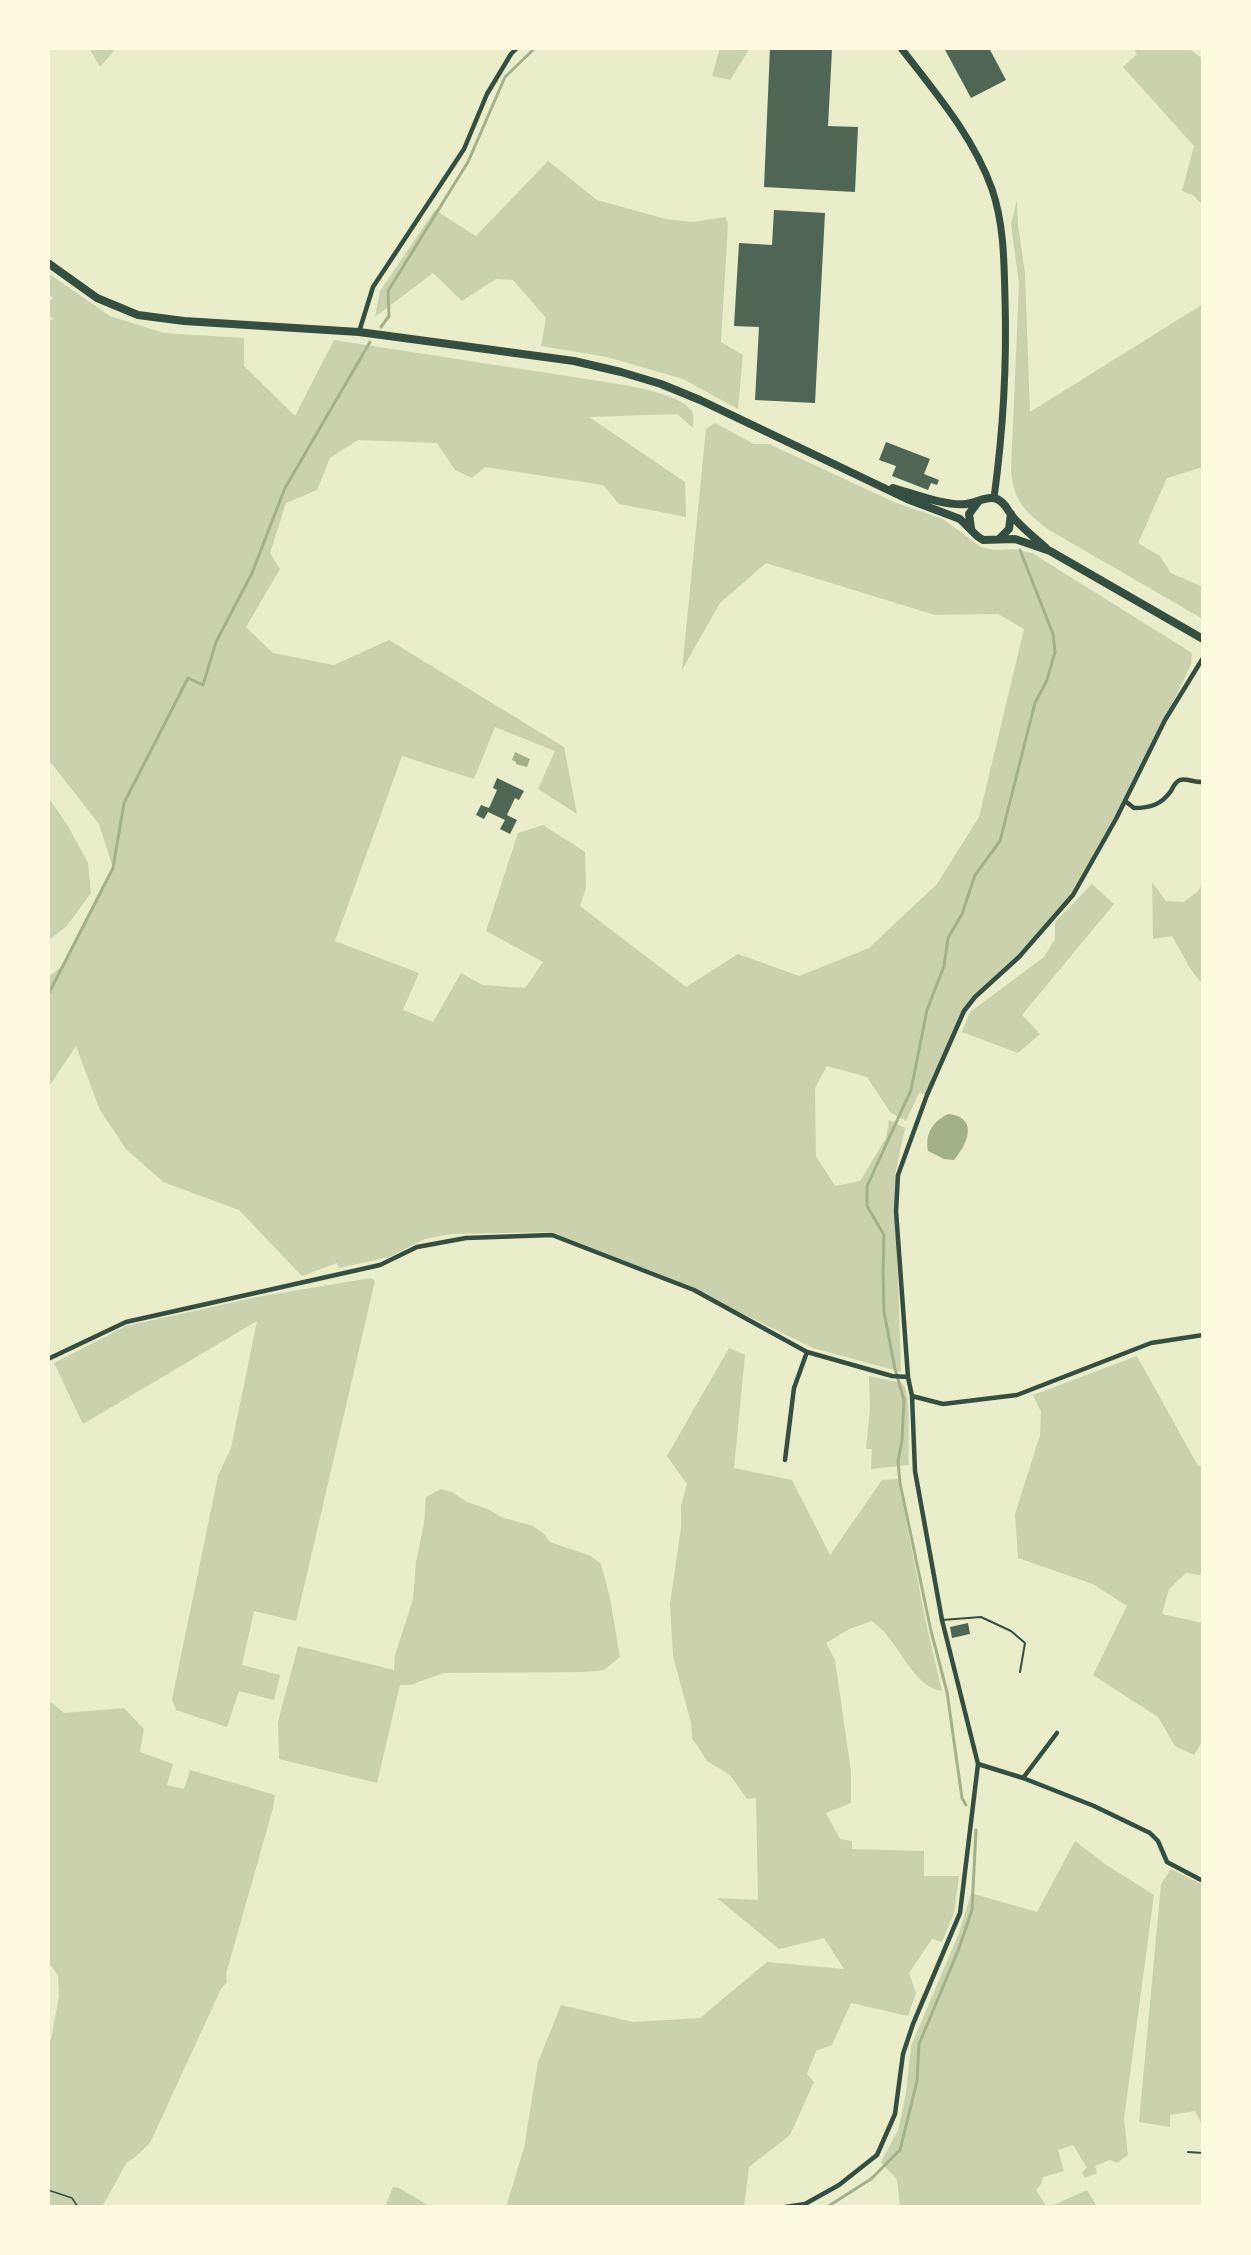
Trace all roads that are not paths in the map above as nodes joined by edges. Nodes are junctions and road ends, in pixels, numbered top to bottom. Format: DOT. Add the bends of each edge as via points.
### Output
graph roads {
  1 [pos="517,48"];
  2 [pos="901,48"];
  3 [pos="48,263"];
  4 [pos="359,332"];
  5 [pos="880,485"];
  6 [pos="994,498"];
  7 [pos="979,501"];
  8 [pos="1011,514"];
  9 [pos="972,531"];
  10 [pos="999,539"];
  11 [pos="1050,551"];
  12 [pos="1203,639"];
  13 [pos="1203,658"];
  14 [pos="1203,782"];
  15 [pos="1125,801"];
  16 [pos="1203,1335"];
  17 [pos="807,1352"];
  18 [pos="48,1359"];
  19 [pos="908,1377"];
  20 [pos="912,1396"];
  21 [pos="785,1460"];
  22 [pos="942,1620"];
  23 [pos="1020,1672"];
  24 [pos="1057,1733"];
  25 [pos="978,1764"];
  26 [pos="1023,1778"];
  27 [pos="1203,1881"];
  28 [pos="1188,2152"];
  29 [pos="1203,2153"];
  30 [pos="786,2207"];
  1 -- 4 [label="street" via="487,94 464,149 373,287"];
  2 -- 6 [label="main road" via="975,151 992,189 999,219 1004,250 1005,375"];
  3 -- 4 [label="highway" via="97,298 138,315"];
  4 -- 5 [label="highway" via="529,354 621,372 700,400"];
  5 -- 7 [label="highway" via="953,504"];
  5 -- 9 [label="highway" via="960,519"];
  6 -- 7 [label="highway"];
  6 -- 8 [label="highway" via="1007,506"];
  7 -- 9 [label="highway" via="969,514"];
  8 -- 10 [label="highway" via="1009,530"];
  8 -- 11 [label="highway"];
  9 -- 10 [label="highway" via="984,540"];
  10 -- 11 [label="highway" via="1015,539"];
  11 -- 12 [label="highway"];
  13 -- 15 [label="street" via="1165,720"];
  14 -- 15 [label="street" via="1176,782 1155,806 1134,808"];
  15 -- 19 [label="street" via="1072,895 1019,957 964,1011 927,1095 898,1175 896,1211"];
  16 -- 20 [label="street" via="1151,1343 1017,1395 943,1404"];
  17 -- 18 [label="street" via="694,1290 552,1234 466,1238 417,1247 380,1265 126,1322"];
  17 -- 19 [label="street"];
  17 -- 21 [label="street" via="795,1388"];
  19 -- 20 [label="street"];
  20 -- 22 [label="street" via="915,1471"];
  22 -- 23 [label="lane" via="981,1617 1011,1631 1025,1643"];
  22 -- 25 [label="street"];
  24 -- 26 [label="street"];
  25 -- 26 [label="street"];
  25 -- 30 [label="street" via="960,1913 903,2054 894,2114 877,2155 839,2185 805,2204"];
  26 -- 27 [label="street" via="1150,1833 1167,1862"];
  28 -- 29 [label="lane"];
}
